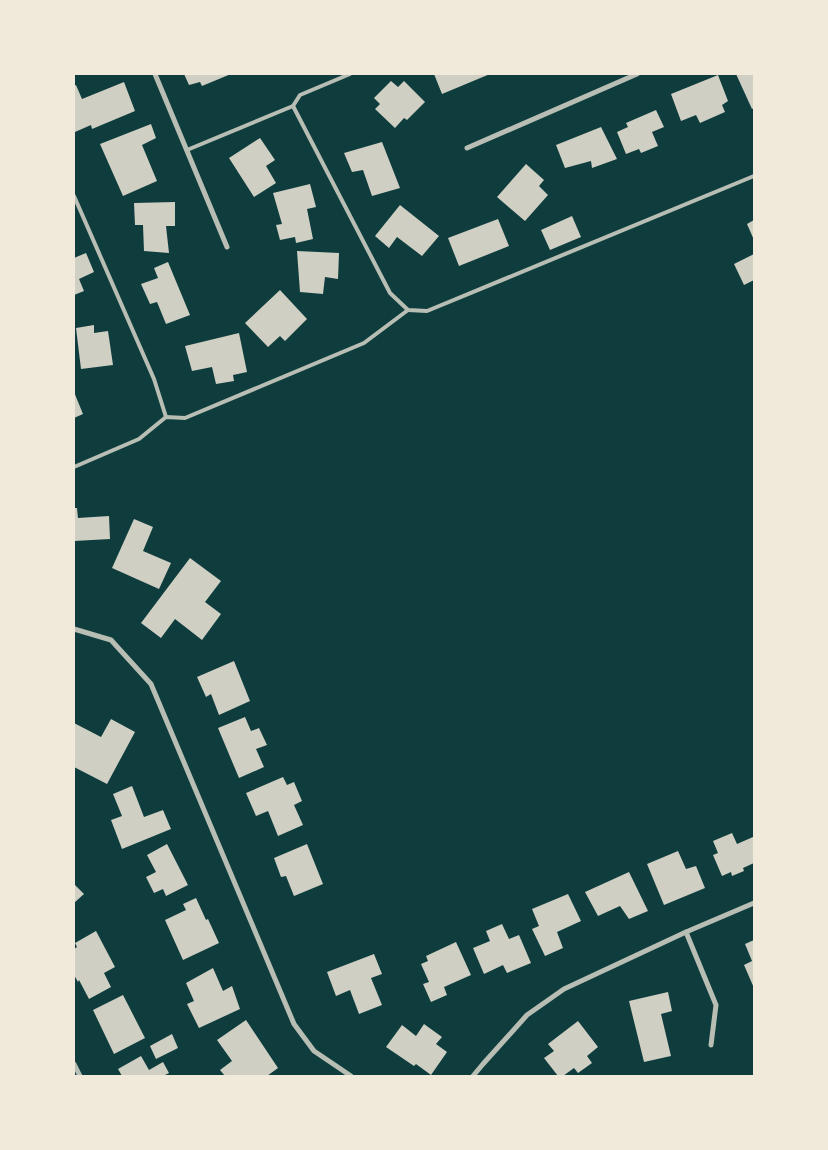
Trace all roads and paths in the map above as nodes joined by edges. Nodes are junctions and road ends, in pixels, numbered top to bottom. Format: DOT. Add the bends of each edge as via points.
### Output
graph roads {
  1 [pos="155,74"];
  2 [pos="350,74"];
  3 [pos="637,74"];
  4 [pos="293,106"];
  5 [pos="467,148"];
  6 [pos="187,150"];
  7 [pos="754,176"];
  8 [pos="74,196"];
  9 [pos="228,248"];
  10 [pos="408,310"];
  11 [pos="166,417"];
  12 [pos="74,467"];
  13 [pos="74,629"];
  14 [pos="754,903"];
  15 [pos="686,932"];
  16 [pos="711,1045"];
  17 [pos="74,1064"];
  18 [pos="80,1076"];
  19 [pos="351,1076"];
  20 [pos="473,1076"];
  1 -- 6 [label="street"];
  2 -- 4 [label="lane" via="300,95"];
  3 -- 5 [label="street"];
  4 -- 6 [label="lane"];
  4 -- 10 [label="lane" via="390,293"];
  6 -- 9 [label="street"];
  7 -- 10 [label="lane" via="427,311"];
  8 -- 11 [label="lane" via="154,379"];
  10 -- 11 [label="lane" via="364,343 185,418"];
  11 -- 12 [label="lane" via="139,439"];
  13 -- 19 [label="street" via="111,640 151,684 294,1024 314,1051"];
  14 -- 15 [label="street"];
  15 -- 16 [label="street" via="716,1005"];
  15 -- 20 [label="street" via="564,989 527,1015"];
  17 -- 18 [label="street"];
}
